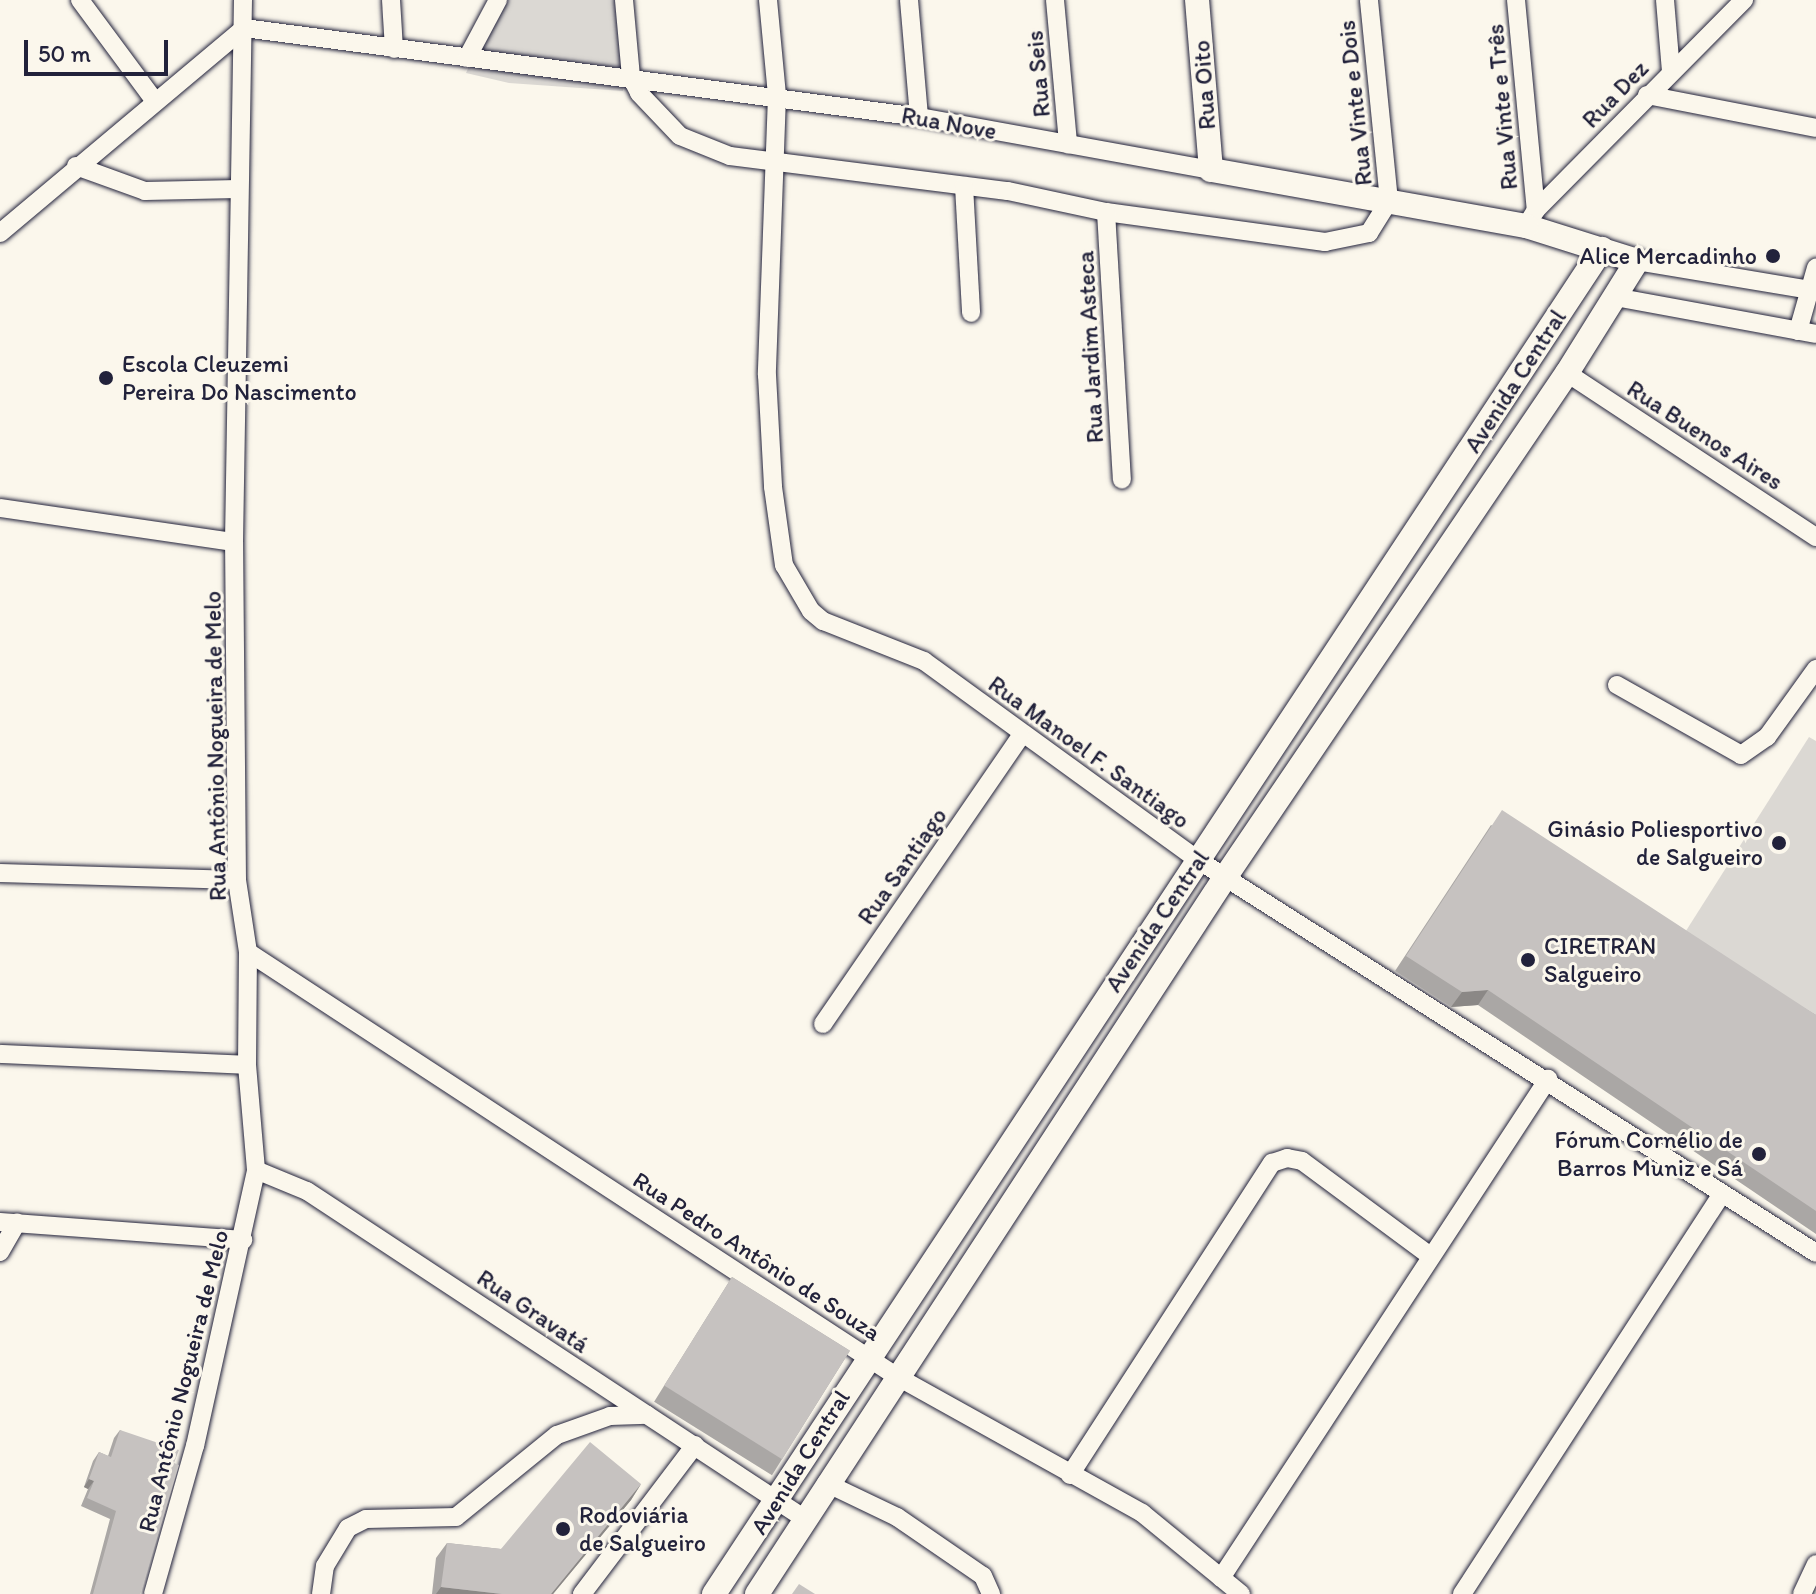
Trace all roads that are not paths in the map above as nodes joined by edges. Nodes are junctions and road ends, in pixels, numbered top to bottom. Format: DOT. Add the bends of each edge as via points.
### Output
graph roads {
  1 [pos="80,0"];
  2 [pos="243,0"];
  3 [pos="391,0"];
  4 [pos="498,0"];
  5 [pos="624,0"];
  6 [pos="768,0"];
  7 [pos="909,0"];
  8 [pos="1055,0"];
  9 [pos="1197,0"];
  10 [pos="1369,0"];
  11 [pos="1516,0"];
  12 [pos="1665,0"];
  13 [pos="1744,0"];
  14 [pos="244,28"];
  15 [pos="394,49"];
  16 [pos="467,58"];
  17 [pos="1671,71"];
  18 [pos="631,77"];
  19 [pos="1647,95"];
  20 [pos="777,96"];
  21 [pos="154,100"];
  22 [pos="919,117"];
  23 [pos="1816,128"];
  24 [pos="1068,144"];
  25 [pos="772,161"];
  26 [pos="76,166"];
  27 [pos="1211,170"];
  28 [pos="964,186"];
  29 [pos="238,189"];
  30 [pos="1389,201"];
  31 [pos="1106,212"];
  32 [pos="1531,218"];
  33 [pos="0,233"];
  34 [pos="1602,249"];
  35 [pos="1637,261"];
  36 [pos="1816,268"];
  37 [pos="1811,290"];
  38 [pos="1615,297"];
  39 [pos="971,313"];
  40 [pos="1807,332"];
  41 [pos="1567,373"];
  42 [pos="1122,480"];
  43 [pos="0,508"];
  44 [pos="1816,537"];
  45 [pos="234,542"];
  46 [pos="1816,669"];
  47 [pos="1617,685"];
  48 [pos="1021,736"];
  49 [pos="1198,860"];
  50 [pos="0,873"];
  51 [pos="1226,876"];
  52 [pos="237,880"];
  53 [pos="248,952"];
  54 [pos="823,1024"];
  55 [pos="0,1054"];
  56 [pos="247,1065"];
  57 [pos="1548,1079"];
  58 [pos="256,1170"];
  59 [pos="1721,1195"];
  60 [pos="8,1222"];
  61 [pos="243,1240"];
  62 [pos="0,1252"];
  63 [pos="1816,1253"];
  64 [pos="1429,1255"];
  65 [pos="866,1356"];
  66 [pos="896,1376"];
  67 [pos="647,1415"];
  68 [pos="695,1445"];
  69 [pos="1070,1475"];
  70 [pos="826,1483"];
  71 [pos="778,1501"];
  72 [pos="805,1519"];
  73 [pos="1816,1564"];
  74 [pos="1221,1578"];
  75 [pos="153,1594"];
  76 [pos="321,1594"];
  77 [pos="582,1594"];
  78 [pos="714,1594"];
  79 [pos="757,1594"];
  80 [pos="991,1594"];
  81 [pos="1241,1594"];
  82 [pos="1462,1594"];
  83 [pos="1802,1594"];
  1 -- 21 [label="street"];
  2 -- 14 [label="street, Rua Antônio Nogueira de Melo"];
  3 -- 15 [label="street"];
  4 -- 16 [label="street"];
  5 -- 18 [label="street"];
  6 -- 20 [label="street, Rua Manoel F. Santiago"];
  7 -- 22 [label="street"];
  8 -- 24 [label="street, Rua Seis"];
  9 -- 27 [label="street, Rua Oito"];
  10 -- 30 [label="street, Rua Vinte e Dois"];
  11 -- 32 [label="street, Rua Vinte e Três"];
  12 -- 17 [label="street"];
  13 -- 17 [label="street, Rua Dez"];
  14 -- 15 [label="street, Rua Nove"];
  14 -- 21 [label="street"];
  14 -- 29 [label="street, Rua Antônio Nogueira de Melo"];
  15 -- 16 [label="street, Rua Nove"];
  16 -- 18 [label="street, Rua Nove"];
  17 -- 19 [label="street, Rua Dez"];
  18 -- 20 [label="street, Rua Nove"];
  18 -- 25 [label="street" via="653,112 680,136 730,156"];
  19 -- 23 [label="street"];
  19 -- 32 [label="street, Rua Dez"];
  20 -- 22 [label="street, Rua Nove"];
  20 -- 25 [label="street, Rua Manoel F. Santiago"];
  21 -- 26 [label="street"];
  22 -- 24 [label="street, Rua Nove"];
  24 -- 27 [label="street, Rua Nove"];
  25 -- 28 [label="street"];
  25 -- 48 [label="street, Rua Manoel F. Santiago" via="767,375 773,487 784,565 798,594 823,621 924,661"];
  26 -- 29 [label="street" via="145,191"];
  26 -- 33 [label="street"];
  27 -- 30 [label="street, Rua Nove"];
  28 -- 31 [label="street"];
  28 -- 39 [label="street"];
  29 -- 45 [label="street, Rua Antônio Nogueira de Melo"];
  30 -- 31 [label="street" via="1369,233 1325,242"];
  30 -- 32 [label="street, Rua Nove"];
  31 -- 42 [label="street, Rua Jardim Asteca"];
  32 -- 34 [label="street, Rua Nove"];
  34 -- 35 [label="street, Rua Nove"];
  34 -- 49 [label="street, Avenida Central"];
  35 -- 37 [label="street"];
  35 -- 38 [label="street, Avenida Central"];
  36 -- 37 [label="street"];
  37 -- 40 [label="street"];
  38 -- 40 [label="street"];
  38 -- 41 [label="street, Avenida Central"];
  41 -- 44 [label="street, Rua Buenos Aires"];
  41 -- 51 [label="street, Avenida Central"];
  43 -- 45 [label="street"];
  45 -- 52 [label="street, Rua Antônio Nogueira de Melo"];
  46 -- 47 [label="street" via="1767,737 1741,755"];
  48 -- 49 [label="street, Rua Manoel F. Santiago"];
  48 -- 54 [label="street, Rua Santiago"];
  49 -- 51 [label="street, Rua Manoel F. Santiago"];
  49 -- 65 [label="street, Avenida Central"];
  50 -- 52 [label="street"];
  51 -- 57 [label="street, Rua Manoel F. Santiago"];
  51 -- 66 [label="street, Avenida Central"];
  52 -- 53 [label="street, Rua Antônio Nogueira de Melo"];
  53 -- 56 [label="street, Rua Antônio Nogueira de Melo"];
  53 -- 65 [label="street, Rua Pedro Antônio de Souza"];
  55 -- 56 [label="street"];
  56 -- 58 [label="street, Rua Antônio Nogueira de Melo"];
  57 -- 59 [label="street, Rua Manoel F. Santiago"];
  57 -- 64 [label="street"];
  58 -- 61 [label="street, Rua Antônio Nogueira de Melo"];
  58 -- 67 [label="street, Rua Gravatá" via="307,1191"];
  59 -- 63 [label="street, Rua Manoel F. Santiago"];
  59 -- 82 [label="street"];
  60 -- 61 [label="street"];
  60 -- 62 [label="street"];
  61 -- 75 [label="street, Rua Antônio Nogueira de Melo" via="195,1446"];
  64 -- 69 [label="street" via="1302,1161 1272,1163"];
  64 -- 74 [label="street"];
  65 -- 66 [label="street, Rua Pedro Antônio de Souza"];
  65 -- 71 [label="street, Avenida Central"];
  66 -- 69 [label="street, Rua Pedro Antônio de Souza"];
  66 -- 70 [label="street, Avenida Central"];
  67 -- 68 [label="street, Rua Gravatá"];
  67 -- 76 [label="street" via="610,1416 557,1435 456,1517 366,1519 348,1528 325,1566"];
  68 -- 71 [label="street, Rua Gravatá"];
  68 -- 77 [label="street"];
  69 -- 74 [label="street, Rua Pedro Antônio de Souza" via="1142,1513"];
  70 -- 72 [label="street, Avenida Central"];
  70 -- 80 [label="street" via="897,1517 983,1576"];
  71 -- 72 [label="street, Rua Gravatá"];
  71 -- 78 [label="street, Avenida Central"];
  72 -- 79 [label="street, Avenida Central"];
  73 -- 83 [label="street"];
  74 -- 81 [label="street, Rua Pedro Antônio de Souza"];
}
